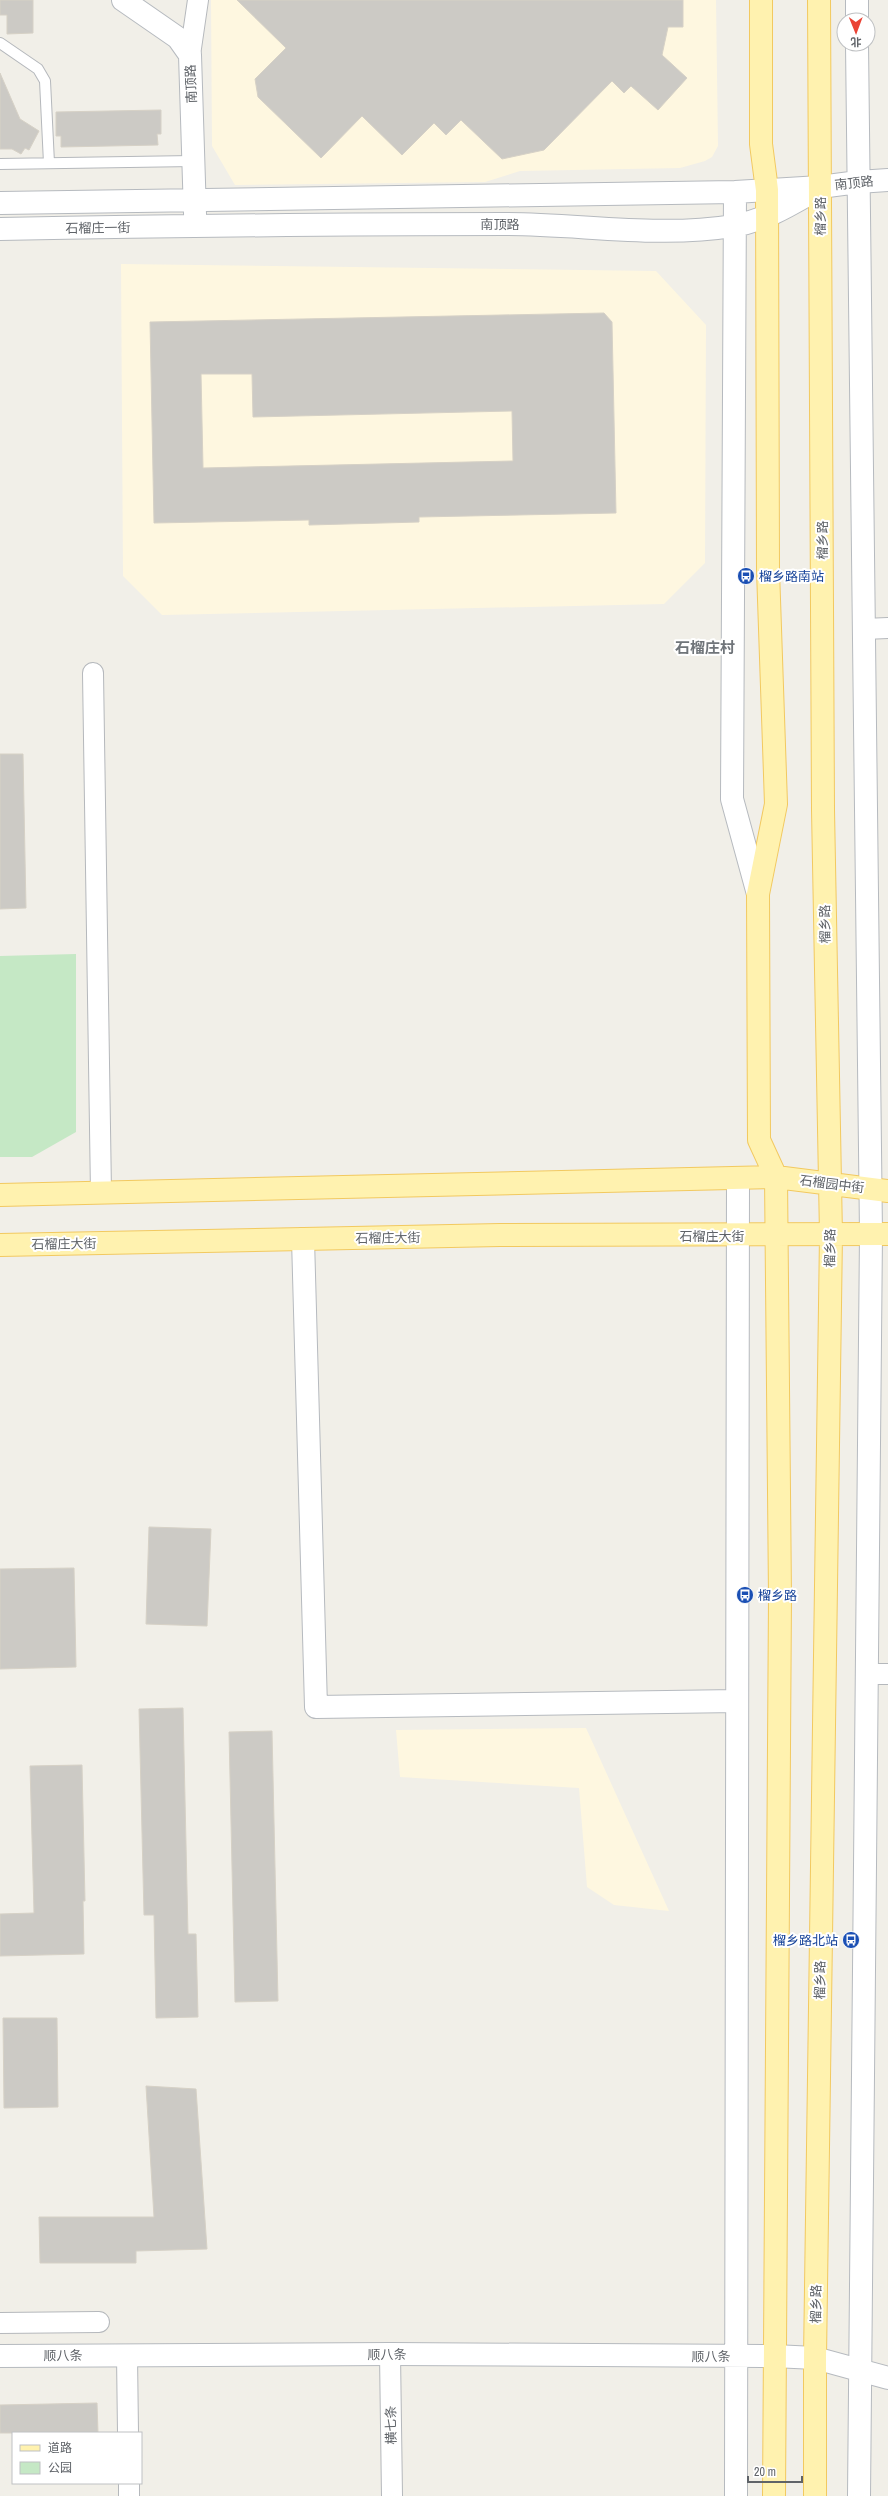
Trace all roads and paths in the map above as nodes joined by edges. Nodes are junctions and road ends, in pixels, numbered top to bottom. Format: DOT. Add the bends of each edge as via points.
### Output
graph roads {
  1 [pos="123,0"];
  2 [pos="198,0"];
  3 [pos="761,0"];
  4 [pos="819,0"];
  5 [pos="857,0"];
  6 [pos="857,12"];
  7 [pos="0,42"];
  8 [pos="857,52"];
  9 [pos="190,55"];
  10 [pos="193,161"];
  11 [pos="49,163"];
  12 [pos="0,164"];
  13 [pos="888,180"];
  14 [pos="858,182"];
  15 [pos="820,187"];
  16 [pos="767,190"];
  17 [pos="734,192"];
  18 [pos="194,200"];
  19 [pos="0,203"];
  20 [pos="767,218"];
  21 [pos="195,226"];
  22 [pos="735,226"];
  23 [pos="0,230"];
  24 [pos="864,628"];
  25 [pos="888,628"];
  26 [pos="93,673"];
  27 [pos="758,894"];
  28 [pos="776,1177"];
  29 [pos="738,1178"];
  30 [pos="830,1185"];
  31 [pos="880,1190"];
  32 [pos="101,1193"];
  33 [pos="0,1195"];
  34 [pos="880,1234"];
  35 [pos="831,1235"];
  36 [pos="738,1236"];
  37 [pos="777,1236"];
  38 [pos="303,1239"];
  39 [pos="0,1245"];
  40 [pos="867,1674"];
  41 [pos="888,1674"];
  42 [pos="737,1701"];
  43 [pos="100,2322"];
  44 [pos="0,2323"];
  45 [pos="390,2354"];
  46 [pos="127,2355"];
  47 [pos="0,2356"];
  48 [pos="735,2356"];
  49 [pos="774,2356"];
  50 [pos="815,2358"];
  51 [pos="859,2369"];
  52 [pos="888,2378"];
  53 [pos="128,2432"];
  54 [pos="129,2484"];
  55 [pos="129,2496"];
  56 [pos="392,2496"];
  57 [pos="736,2496"];
  58 [pos="774,2496"];
  59 [pos="815,2496"];
  60 [pos="858,2496"];
  1 -- 9 [label="street, 南顶路" via="178,38"];
  2 -- 9 [label="street"];
  3 -- 16 [label="main road" via="761,144"];
  4 -- 15 [label="main road, 榴乡路"];
  5 -- 6 [label="street"];
  7 -- 11 [label="lane" via="38,69 45,81"];
  8 -- 14 [label="street"];
  9 -- 10 [label="street, 南顶路"];
  10 -- 11 [label="lane"];
  10 -- 18 [label="street, 南顶路"];
  11 -- 12 [label="lane"];
  13 -- 14 [label="street, 南顶路"];
  14 -- 15 [label="street, 南顶路"];
  14 -- 24 [label="street"];
  15 -- 16 [label="street, 南顶路"];
  15 -- 20 [label="street, 南顶路"];
  15 -- 30 [label="main road, 榴乡路" via="823,810"];
  16 -- 17 [label="street, 南顶路"];
  16 -- 20 [label="main road"];
  17 -- 18 [label="street, 南顶路"];
  17 -- 22 [label="street"];
  18 -- 19 [label="street, 石榴庄一街"];
  18 -- 21 [label="street, 南顶路"];
  20 -- 22 [label="street, 南顶路"];
  20 -- 27 [label="main road" via="768,570 776,804"];
  21 -- 22 [label="street, 南顶路" via="538,224 647,231"];
  21 -- 23 [label="street, 石榴庄一街"];
  22 -- 27 [label="street" via="732,799"];
  24 -- 25 [label="street"];
  24 -- 31 [label="street"];
  26 -- 32 [label="street"];
  27 -- 28 [label="main road" via="759,1140"];
  28 -- 29 [label="main road"];
  28 -- 30 [label="main road, 石榴园中街"];
  28 -- 37 [label="main road"];
  29 -- 32 [label="main road"];
  29 -- 36 [label="street"];
  30 -- 31 [label="main road, 石榴园中街"];
  30 -- 35 [label="main road, 榴乡路"];
  31 -- 34 [label="street"];
  32 -- 33 [label="main road"];
  34 -- 35 [label="main road"];
  34 -- 40 [label="street"];
  35 -- 37 [label="main road"];
  35 -- 50 [label="main road, 榴乡路"];
  36 -- 37 [label="main road, 石榴庄大街"];
  36 -- 38 [label="main road, 石榴庄大街" via="500,1235"];
  36 -- 42 [label="street"];
  37 -- 49 [label="main road" via="780,1605"];
  38 -- 39 [label="main road, 石榴庄大街"];
  38 -- 42 [label="street" via="316,1707"];
  40 -- 41 [label="street"];
  40 -- 51 [label="street"];
  42 -- 48 [label="street"];
  43 -- 44 [label="street"];
  45 -- 46 [label="street, 顺八条"];
  45 -- 48 [label="street, 顺八条"];
  45 -- 56 [label="street, 横七条"];
  46 -- 47 [label="street, 顺八条"];
  46 -- 53 [label="street"];
  48 -- 49 [label="street, 顺八条"];
  48 -- 57 [label="street"];
  49 -- 50 [label="street, 顺八条"];
  49 -- 58 [label="main road"];
  50 -- 51 [label="street, 顺八条"];
  50 -- 59 [label="main road, 榴乡路"];
  51 -- 52 [label="street, 顺八条"];
  51 -- 60 [label="street"];
  54 -- 55 [label="street"];
}
